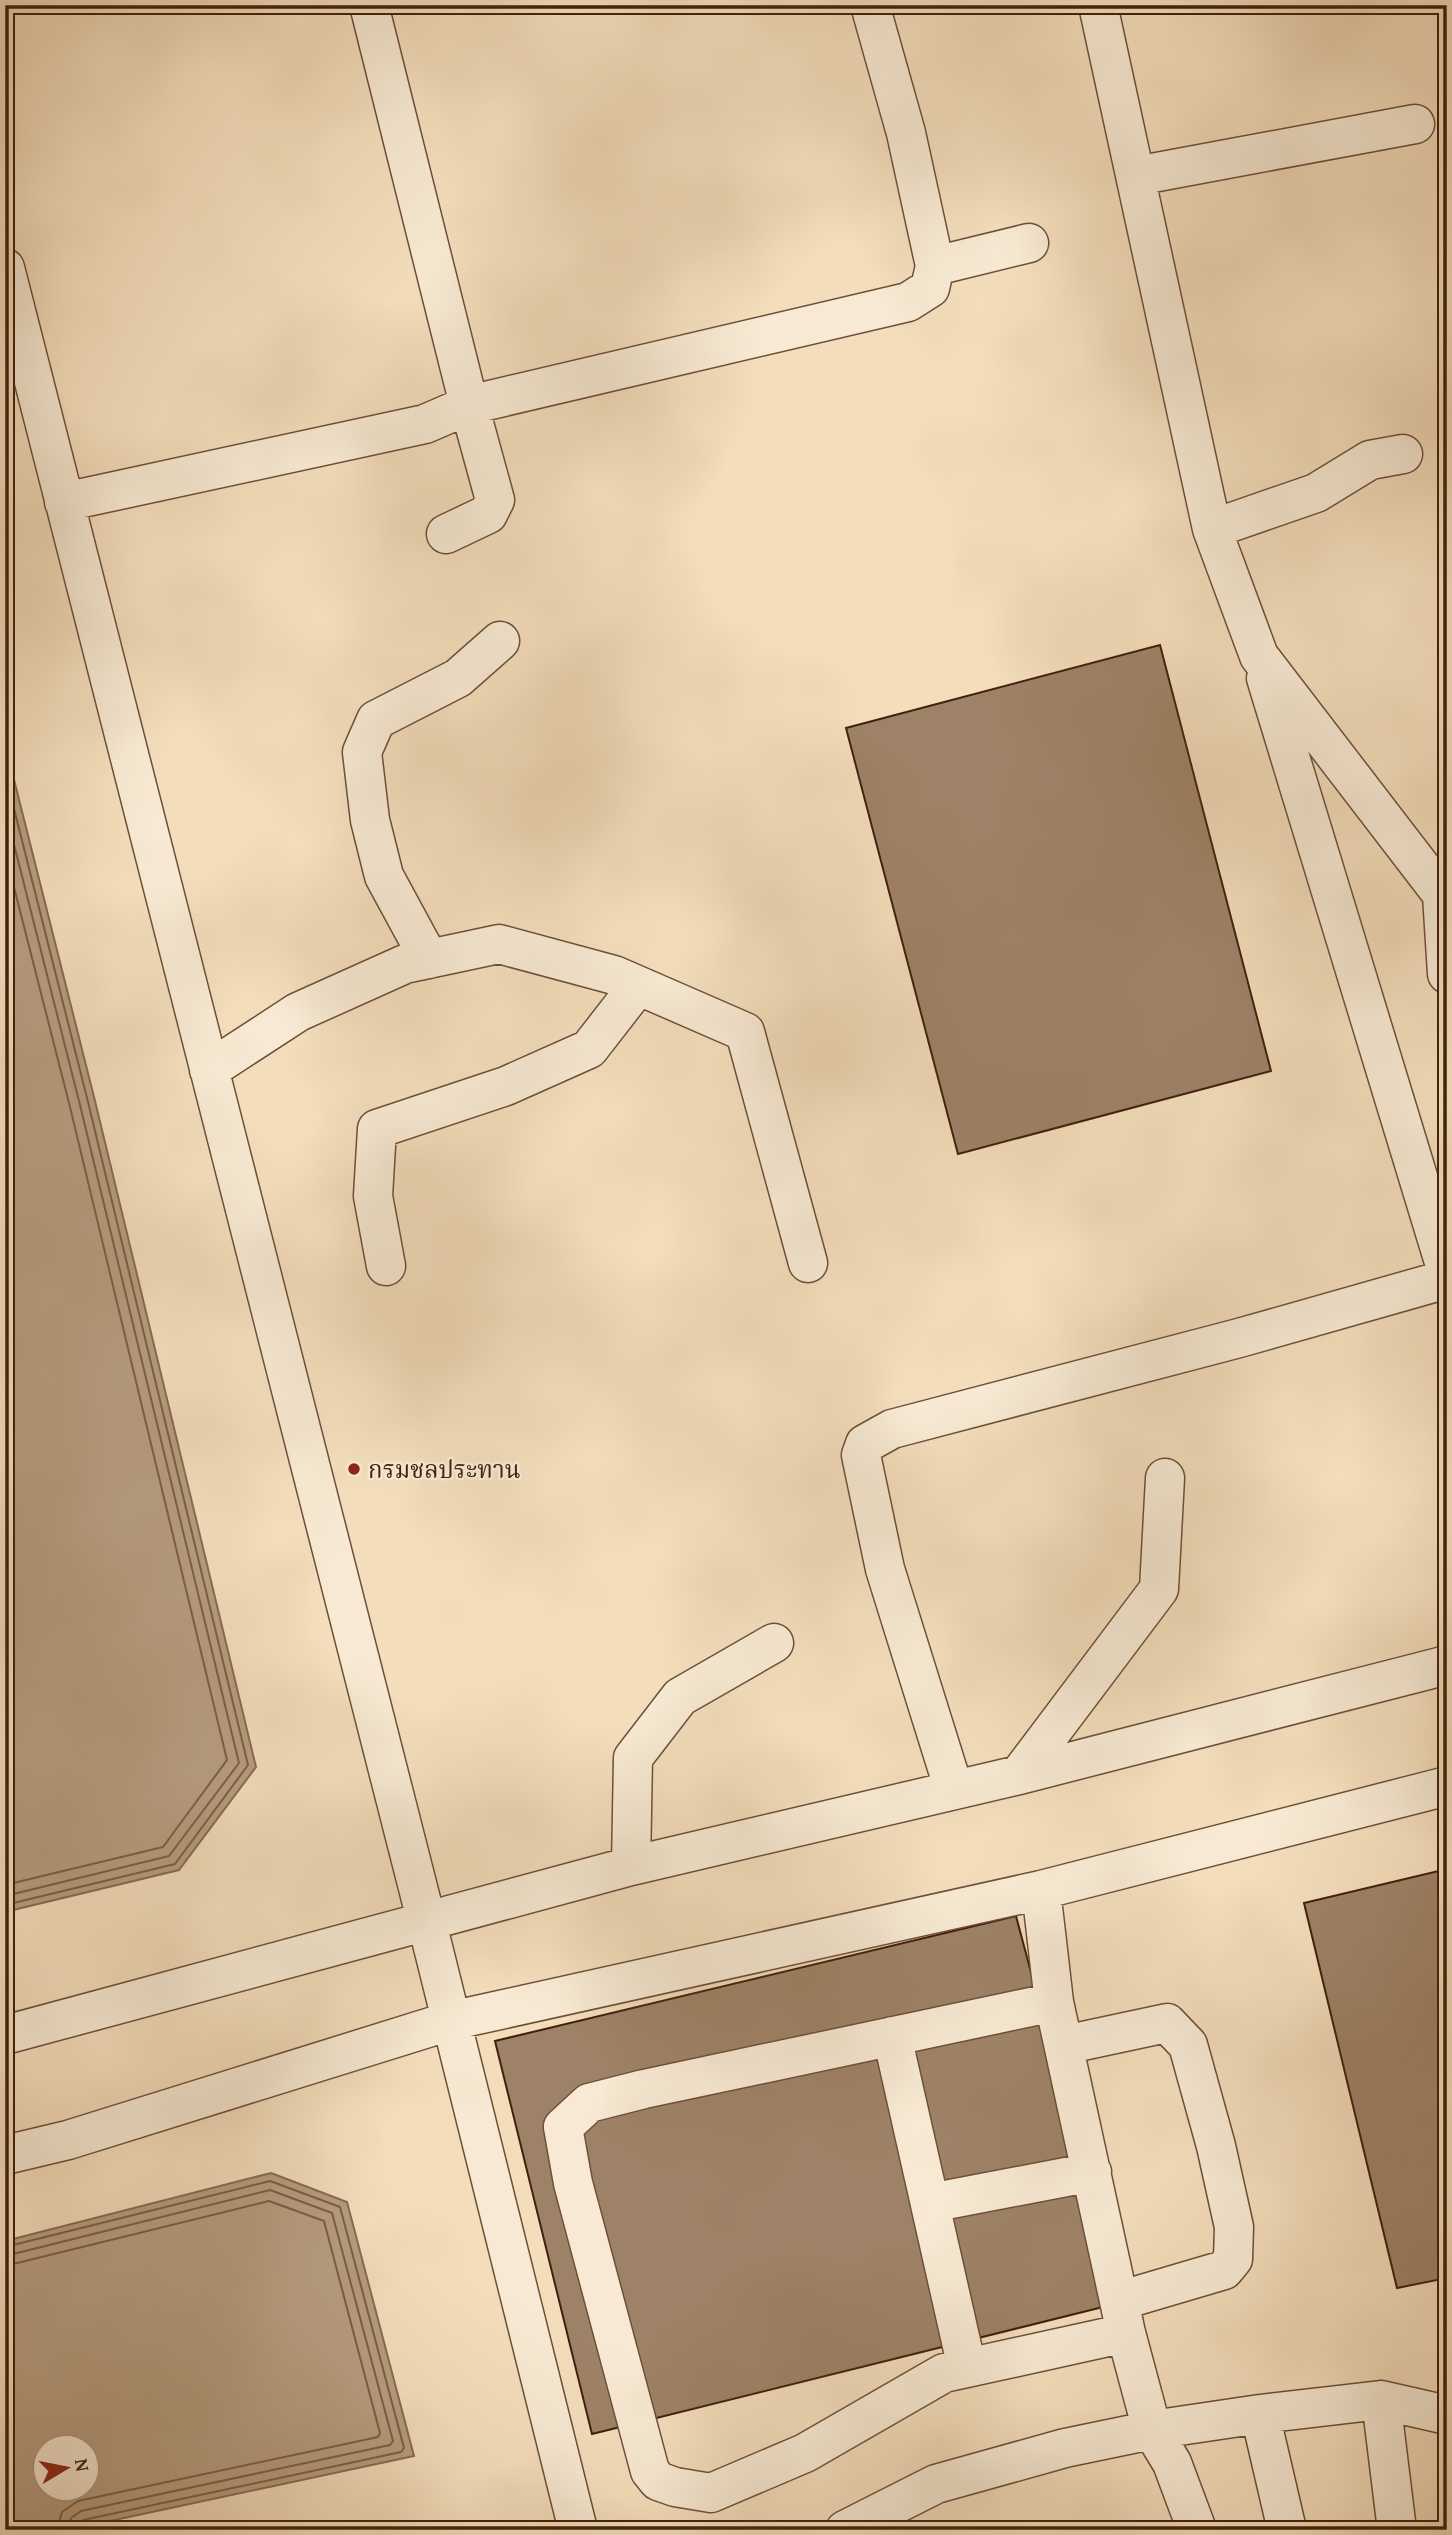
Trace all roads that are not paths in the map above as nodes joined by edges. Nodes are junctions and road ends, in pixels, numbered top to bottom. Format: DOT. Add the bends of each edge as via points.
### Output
graph roads {
  1 [pos="369,5"];
  2 [pos="870,5"];
  3 [pos="1098,5"];
  4 [pos="1415,124"];
  5 [pos="1136,176"];
  6 [pos="1029,243"];
  7 [pos="935,266"];
  8 [pos="5,268"];
  9 [pos="469,405"];
  10 [pos="1403,454"];
  11 [pos="64,502"];
  12 [pos="1212,529"];
  13 [pos="446,534"];
  14 [pos="500,641"];
  15 [pos="1259,656"];
  16 [pos="1444,898"];
  17 [pos="429,959"];
  18 [pos="1447,974"];
  19 [pos="638,986"];
  20 [pos="209,1070"];
  21 [pos="808,1263"];
  22 [pos="386,1266"];
  23 [pos="1447,1272"];
  24 [pos="1447,1279"];
  25 [pos="1165,1478"];
  26 [pos="774,1643"];
  27 [pos="1447,1665"];
  28 [pos="1018,1774"];
  29 [pos="1447,1786"];
  30 [pos="954,1790"];
  31 [pos="631,1866"];
  32 [pos="1041,1890"];
  33 [pos="427,1923"];
  34 [pos="1054,2002"];
  35 [pos="450,2021"];
  36 [pos="5,2035"];
  37 [pos="892,2036"];
  38 [pos="1064,2045"];
  39 [pos="5,2155"];
  40 [pos="1092,2172"];
  41 [pos="930,2203"];
  42 [pos="1122,2317"];
  43 [pos="967,2368"];
  44 [pos="1381,2400"];
  45 [pos="1260,2414"];
  46 [pos="1447,2414"];
  47 [pos="1152,2430"];
  48 [pos="578,2530"];
  49 [pos="845,2530"];
  50 [pos="1197,2530"];
  51 [pos="1287,2530"];
  52 [pos="1397,2530"];
  1 -- 9 [label="lane"];
  2 -- 7 [label="lane" via="906,133"];
  3 -- 5 [label="lane"];
  4 -- 5 [label="lane"];
  5 -- 12 [label="lane"];
  6 -- 7 [label="lane"];
  7 -- 9 [label="lane" via="930,288 908,302"];
  8 -- 11 [label="lane"];
  9 -- 11 [label="lane" via="425,424"];
  9 -- 13 [label="lane" via="495,500 488,514"];
  10 -- 12 [label="lane" via="1370,460 1316,493"];
  11 -- 20 [label="lane"];
  12 -- 15 [label="lane"];
  14 -- 17 [label="lane" via="458,678 376,720 362,752 370,820 384,876"];
  15 -- 16 [label="lane"];
  15 -- 23 [label="lane"];
  16 -- 18 [label="lane"];
  17 -- 19 [label="lane" via="499,944 614,975"];
  17 -- 20 [label="lane" via="405,964 298,1012"];
  19 -- 21 [label="lane" via="745,1032"];
  19 -- 22 [label="lane" via="590,1049 506,1086 377,1129 373,1196"];
  20 -- 33 [label="lane"];
  24 -- 30 [label="lane" via="892,1429 865,1444 861,1455 885,1569"];
  25 -- 28 [label="lane" via="1159,1590"];
  26 -- 31 [label="lane" via="681,1697 633,1758"];
  27 -- 28 [label="lane"];
  28 -- 30 [label="lane"];
  29 -- 32 [label="lane"];
  30 -- 31 [label="lane"];
  31 -- 33 [label="lane"];
  32 -- 34 [label="lane"];
  32 -- 35 [label="lane"];
  33 -- 35 [label="lane"];
  33 -- 36 [label="lane"];
  34 -- 37 [label="lane"];
  34 -- 38 [label="lane"];
  35 -- 39 [label="lane" via="68,2140"];
  35 -- 48 [label="lane"];
  37 -- 41 [label="lane"];
  37 -- 43 [label="lane" via="589,2103 563,2127 573,2183 650,2471 658,2481 711,2493 805,2453 944,2373"];
  38 -- 40 [label="lane"];
  38 -- 42 [label="lane" via="1167,2024 1188,2045 1234,2227 1233,2259 1224,2270"];
  40 -- 41 [label="lane"];
  40 -- 42 [label="lane"];
  41 -- 43 [label="lane"];
  42 -- 43 [label="lane"];
  42 -- 47 [label="lane"];
  44 -- 45 [label="lane"];
  44 -- 46 [label="lane"];
  44 -- 52 [label="lane"];
  45 -- 47 [label="lane"];
  45 -- 51 [label="lane"];
  47 -- 49 [label="lane" via="1065,2448 936,2484"];
  47 -- 50 [label="lane" via="1172,2463"];
}
